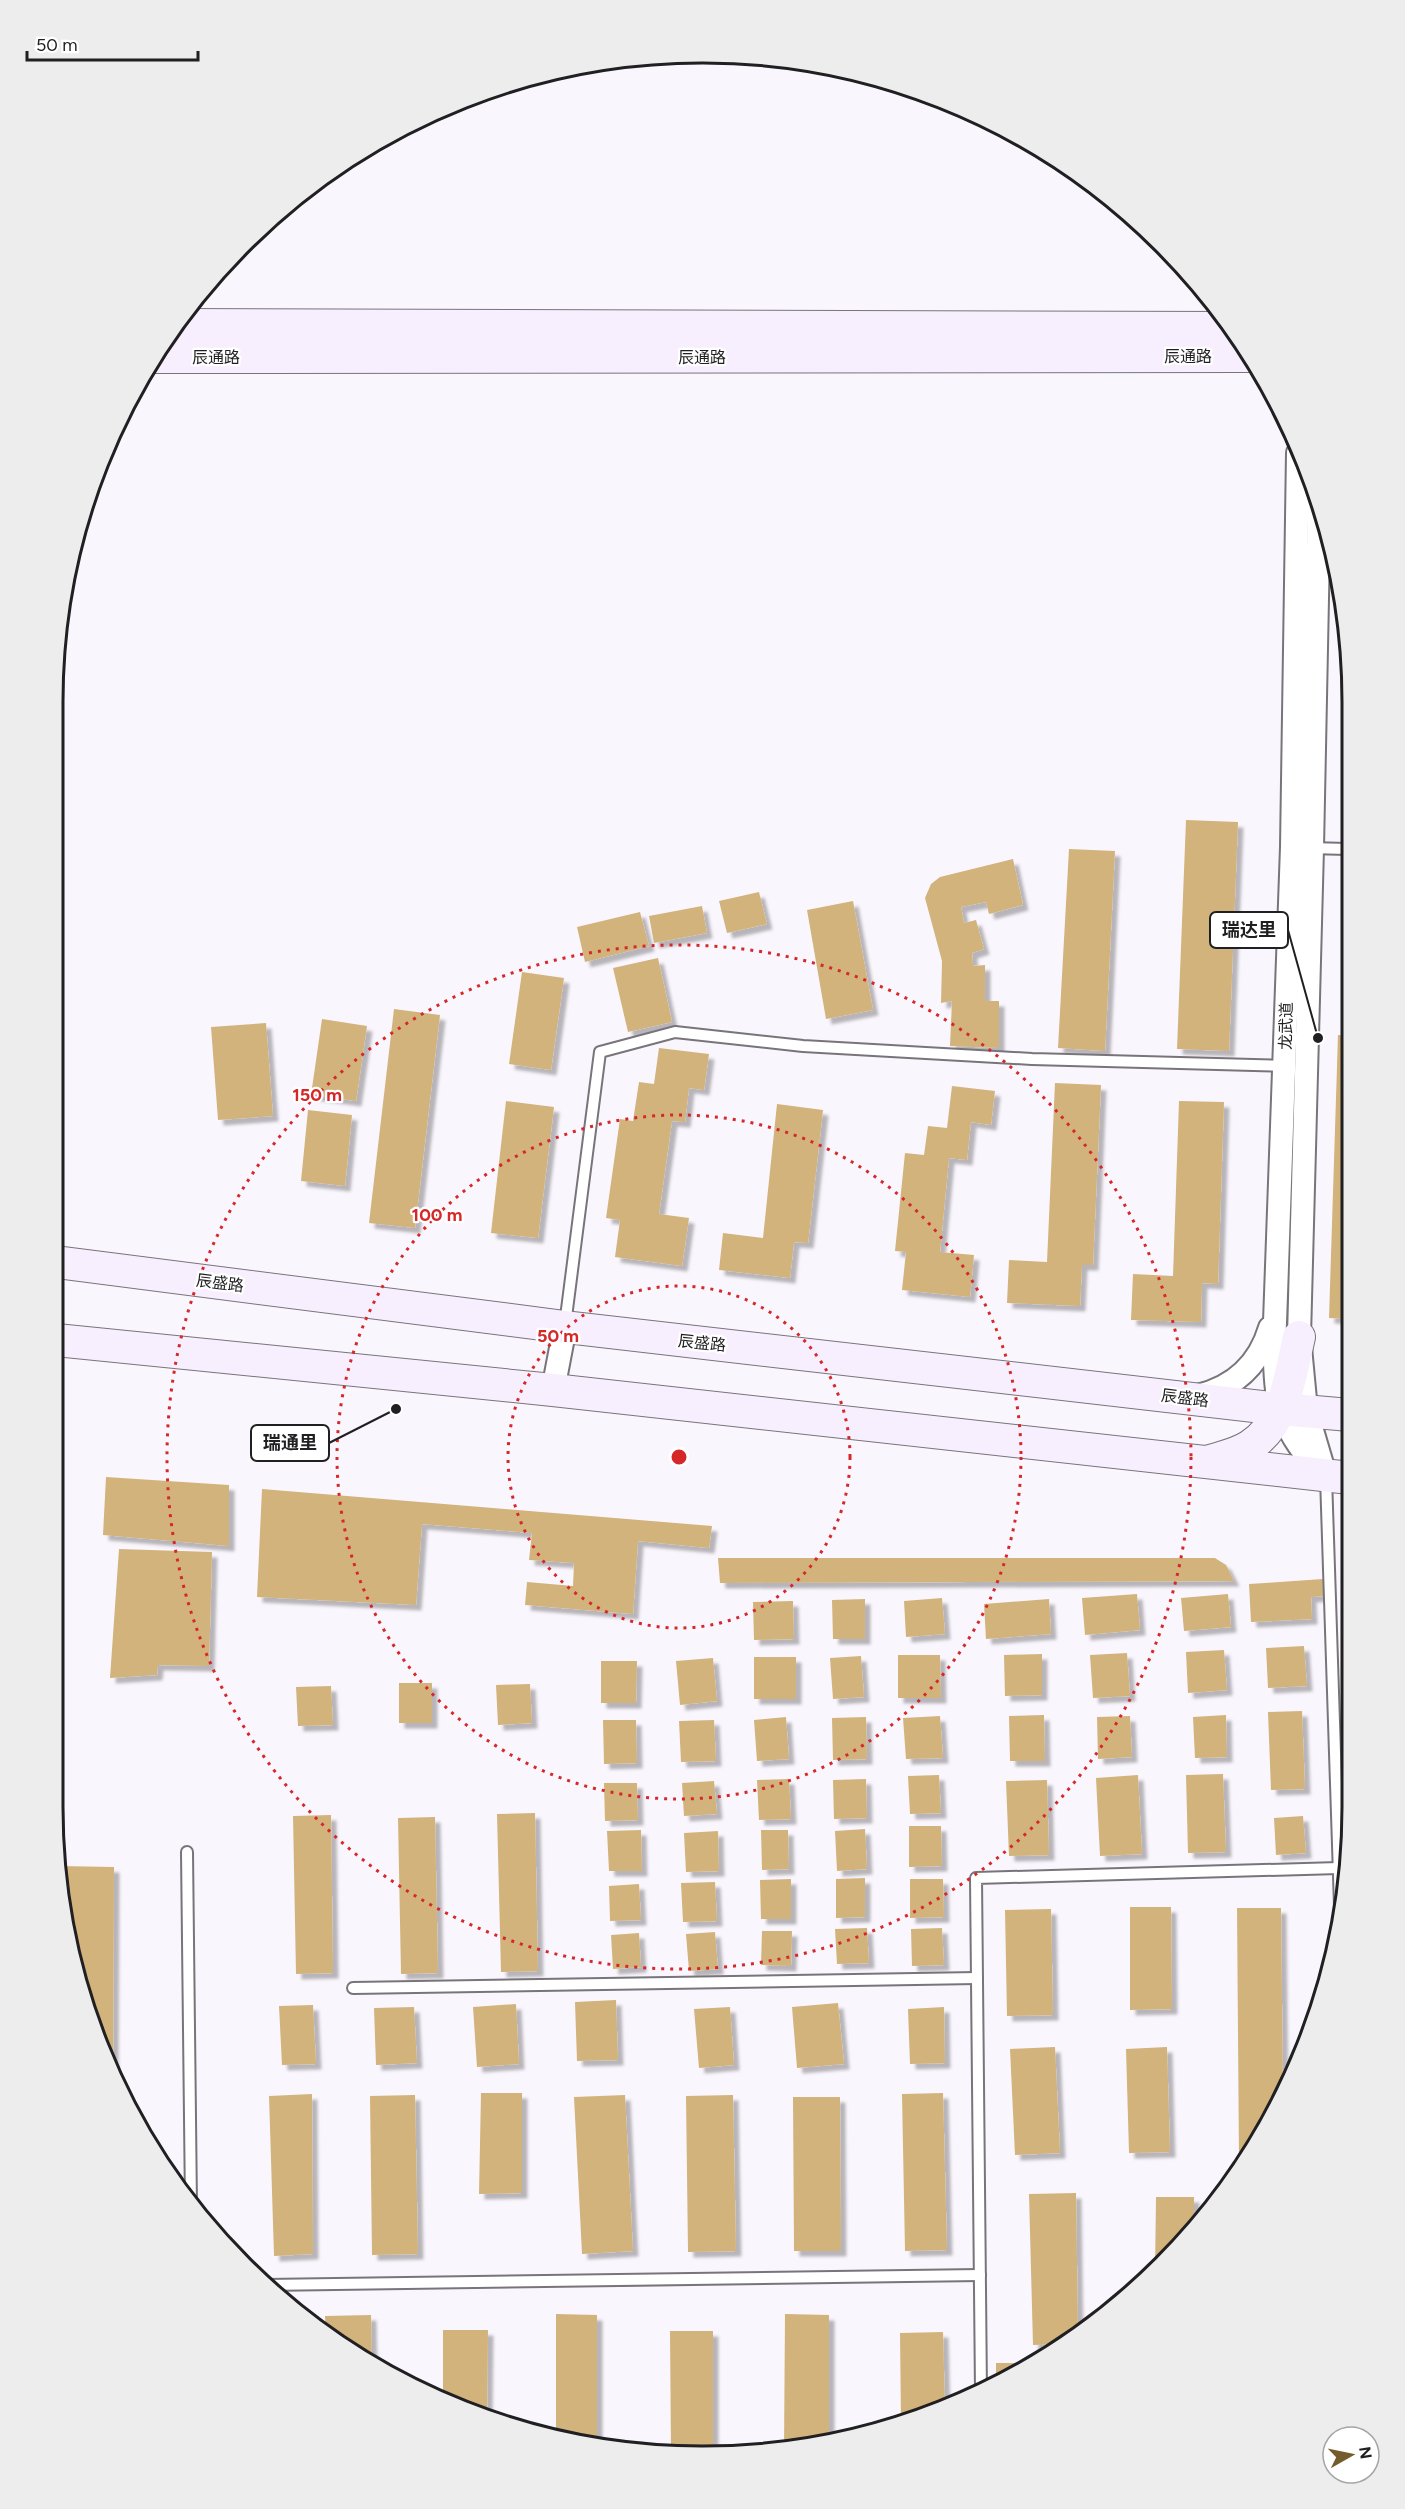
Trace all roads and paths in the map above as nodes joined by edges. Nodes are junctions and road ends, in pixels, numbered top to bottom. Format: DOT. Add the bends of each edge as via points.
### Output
graph roads {
  1 [pos="187,325"];
  2 [pos="1221,328"];
  3 [pos="1240,356"];
  4 [pos="165,357"];
  5 [pos="1298,471"];
  6 [pos="1318,529"];
  7 [pos="1302,847"];
  8 [pos="1342,849"];
  9 [pos="1295,1066"];
  10 [pos="63,1263"];
  11 [pos="1274,1312"];
  12 [pos="565,1327"];
  13 [pos="1299,1338"];
  14 [pos="63,1341"];
  15 [pos="553,1390"];
  16 [pos="1187,1398"];
  17 [pos="1293,1409"];
  18 [pos="1342,1414"];
  19 [pos="1204,1463"];
  20 [pos="1338,1477"];
  21 [pos="187,1852"];
  22 [pos="1339,1868"];
  23 [pos="977,1978"];
  24 [pos="352,1988"];
  25 [pos="191,2190"];
  26 [pos="980,2276"];
  27 [pos="279,2285"];
  28 [pos="981,2382"];
  1 -- 2 [label="main road, 辰通路"];
  3 -- 4 [label="main road, 辰通路"];
  5 -- 7 [label="street, 龙武道"];
  6 -- 7 [label="street"];
  7 -- 8 [label="lane"];
  7 -- 9 [label="street, 龙武道"];
  9 -- 11 [label="street, 龙武道"];
  9 -- 12 [label="lane" via="1021,1058 804,1046 675,1032 600,1052"];
  9 -- 13 [label="street"];
  10 -- 12 [label="main road, 辰盛路"];
  11 -- 16 [label="street" via="1267,1338 1252,1366 1226,1386"];
  11 -- 17 [label="street, 龙武道" via="1274,1350"];
  12 -- 15 [label="street"];
  12 -- 16 [label="main road, 辰盛路"];
  13 -- 17 [label="main road"];
  14 -- 15 [label="main road"];
  15 -- 19 [label="main road"];
  16 -- 17 [label="main road, 辰盛路"];
  17 -- 18 [label="main road, 辰盛路"];
  17 -- 19 [label="main road" via="1249,1447"];
  17 -- 20 [label="street, 龙武道" via="1291,1432 1311,1463"];
  19 -- 20 [label="main road"];
  20 -- 22 [label="lane"];
  21 -- 25 [label="lane"];
  22 -- 23 [label="lane" via="976,1878"];
  23 -- 24 [label="lane"];
  23 -- 26 [label="lane"];
  26 -- 27 [label="lane"];
  26 -- 28 [label="lane"];
}
